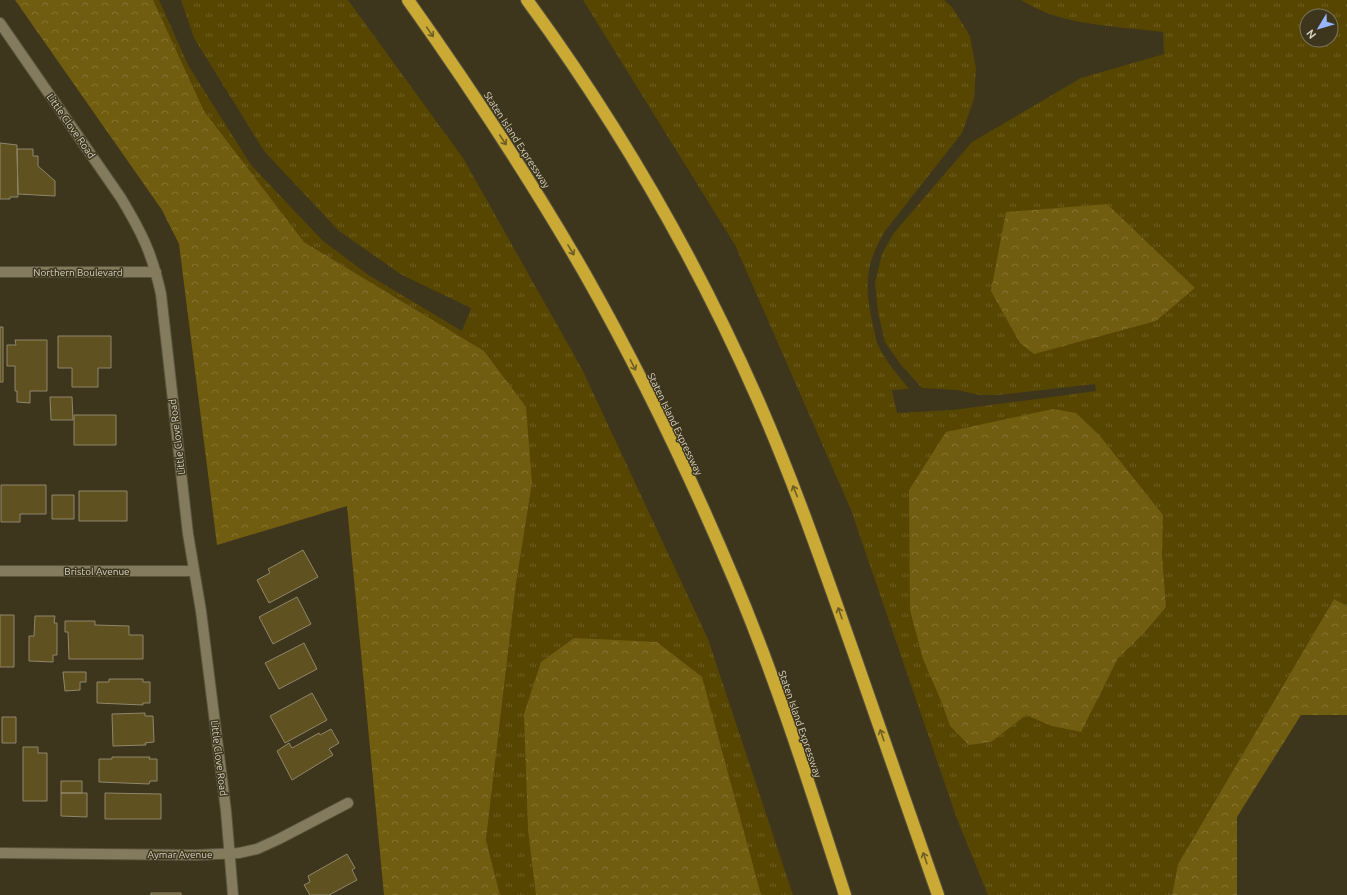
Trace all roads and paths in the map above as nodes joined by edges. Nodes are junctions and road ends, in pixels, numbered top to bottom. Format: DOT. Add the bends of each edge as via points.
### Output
graph roads {
  1 [pos="408,0"];
  2 [pos="527,0"];
  3 [pos="0,23"];
  4 [pos="0,272"];
  5 [pos="156,272"];
  6 [pos="0,571"];
  7 [pos="194,571"];
  8 [pos="348,803"];
  9 [pos="0,853"];
  10 [pos="229,854"];
  11 [pos="233,895"];
  12 [pos="845,895"];
  13 [pos="938,895"];
  1 -- 12 [label="highway, Staten Island Expressway, one-way" via="541,200 605,311 658,415 720,546 753,626 784,709"];
  13 -- 2 [label="highway, one-way" via="807,521 739,359 698,275 638,167 588,86"];
  3 -- 5 [label="street, Little Clove Road" via="121,198 146,242"];
  4 -- 5 [label="street, Northern Boulevard"];
  5 -- 7 [label="street, Little Clove Road" via="161,294"];
  6 -- 7 [label="street, Bristol Avenue"];
  7 -- 10 [label="street, Little Clove Road" via="226,810"];
  8 -- 10 [label="street, Aymar Avenue" via="268,844 249,851"];
  9 -- 10 [label="street, Aymar Avenue"];
  10 -- 11 [label="street, Little Clove Road"];
}
